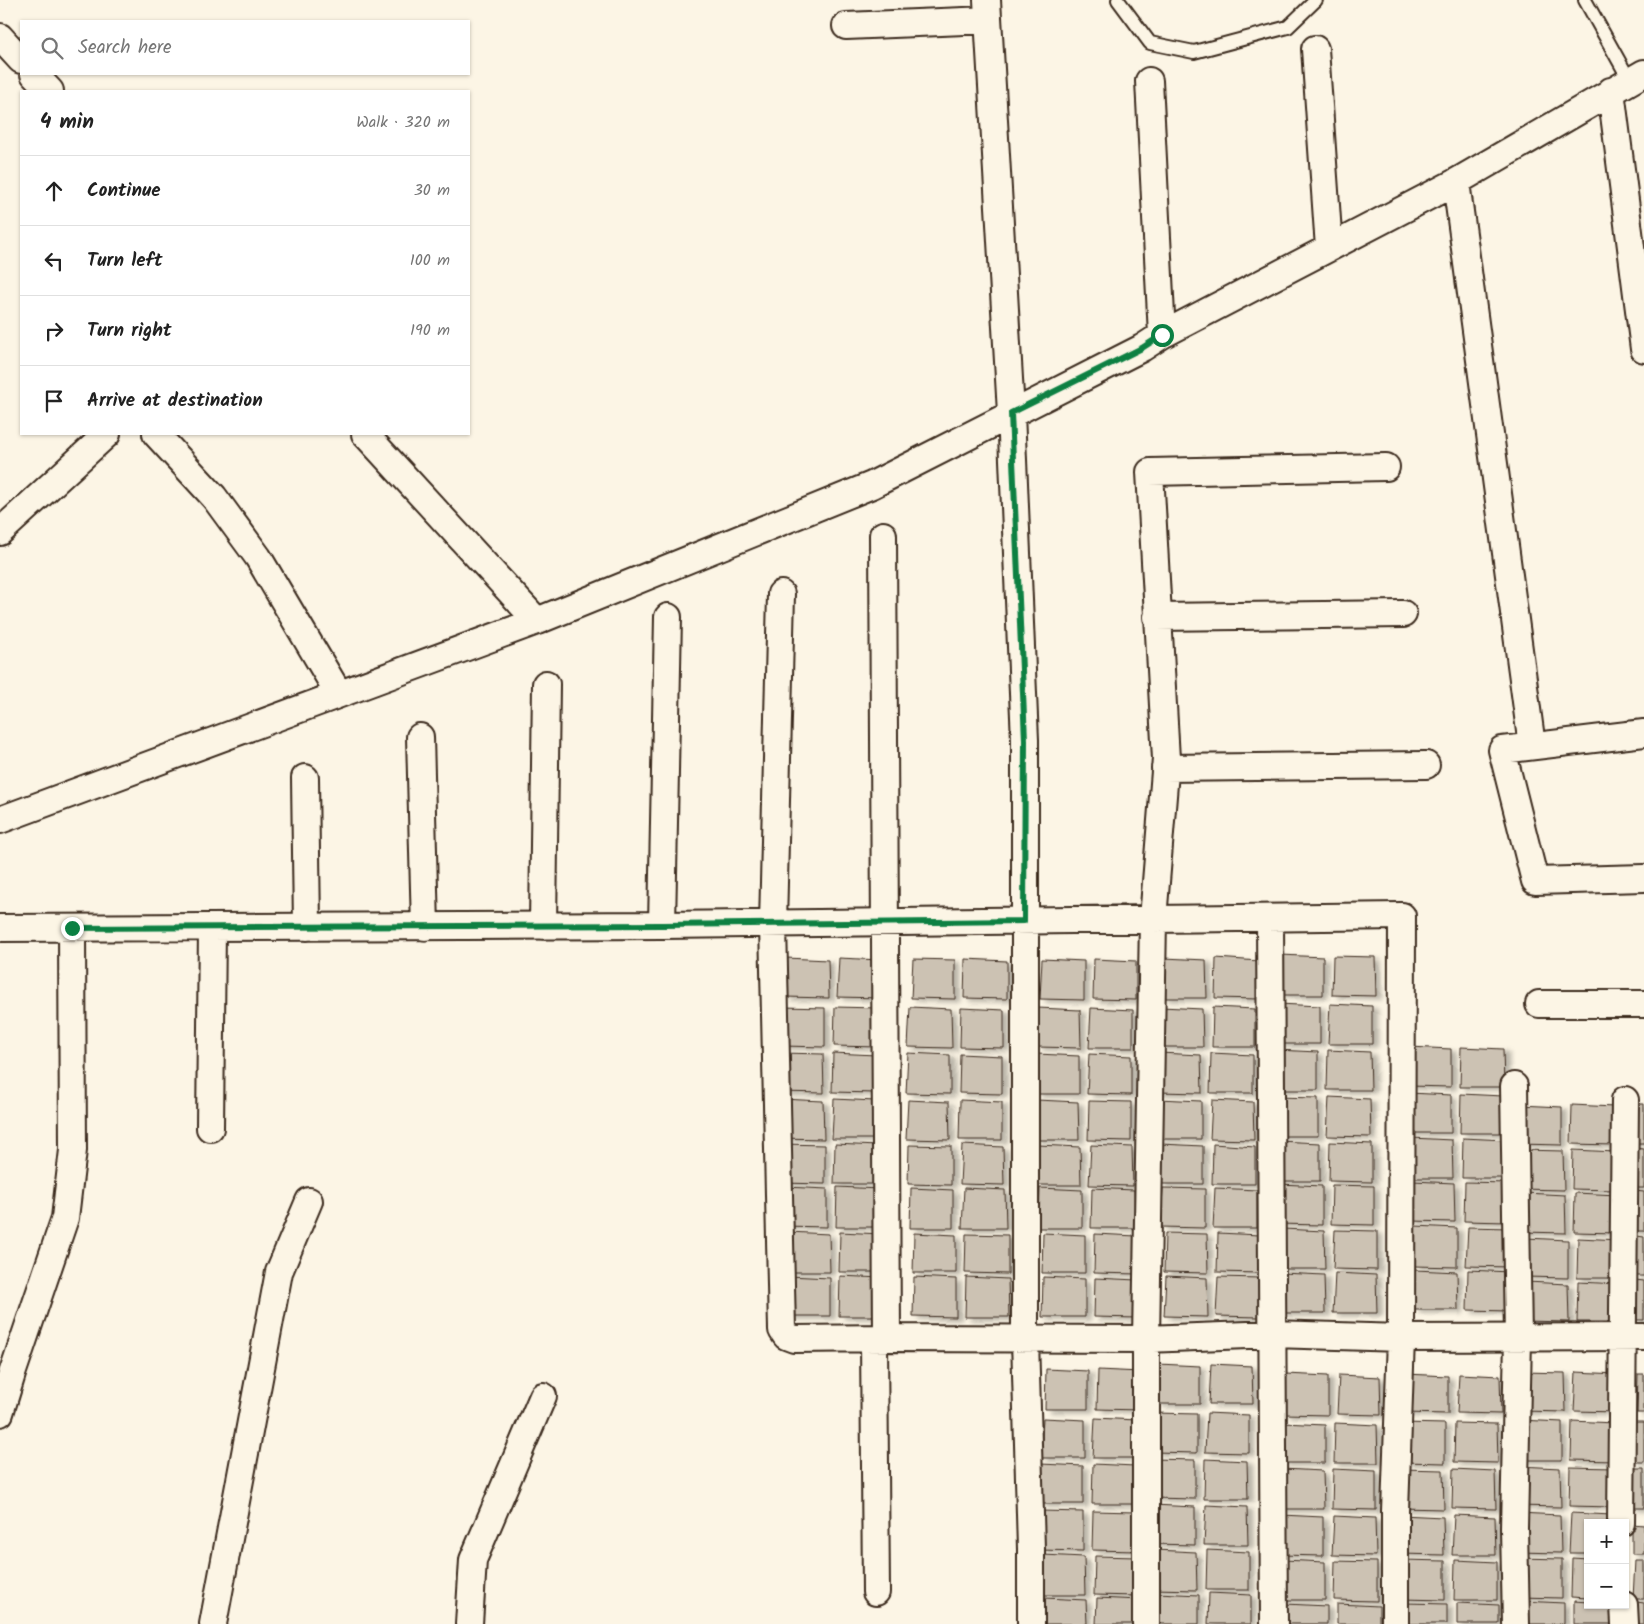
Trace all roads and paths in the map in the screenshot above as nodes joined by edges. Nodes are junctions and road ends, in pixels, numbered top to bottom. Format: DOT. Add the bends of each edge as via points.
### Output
graph roads {
  1 [pos="1118,0"];
  2 [pos="1316,0"];
  3 [pos="1585,0"];
  4 [pos="987,10"];
  5 [pos="846,26"];
  6 [pos="0,37"];
  7 [pos="1315,49"];
  8 [pos="20,59"];
  9 [pos="35,75"];
  10 [pos="1150,81"];
  11 [pos="1628,82"];
  12 [pos="49,90"];
  13 [pos="1456,182"];
  14 [pos="1329,248"];
  15 [pos="1162,335"];
  16 [pos="1644,349"];
  17 [pos="1011,413"];
  18 [pos="106,435"];
  19 [pos="157,435"];
  20 [pos="366,435"];
  21 [pos="1386,466"];
  22 [pos="0,532"];
  23 [pos="883,535"];
  24 [pos="781,594"];
  25 [pos="1403,614"];
  26 [pos="1157,616"];
  27 [pos="668,617"];
  28 [pos="537,621"];
  29 [pos="546,684"];
  30 [pos="339,694"];
  31 [pos="1644,733"];
  32 [pos="420,737"];
  33 [pos="1532,746"];
  34 [pos="1426,765"];
  35 [pos="1165,768"];
  36 [pos="305,778"];
  37 [pos="0,820"];
  38 [pos="1644,878"];
  39 [pos="1270,918"];
  40 [pos="1153,919"];
  41 [pos="1024,921"];
  42 [pos="886,923"];
  43 [pos="773,924"];
  44 [pos="662,925"];
  45 [pos="543,926"];
  46 [pos="307,927"];
  47 [pos="425,927"];
  48 [pos="0,928"];
  49 [pos="72,928"];
  50 [pos="212,928"];
  51 [pos="1539,1004"];
  52 [pos="1644,1004"];
  53 [pos="1514,1086"];
  54 [pos="1625,1100"];
  55 [pos="210,1128"];
  56 [pos="309,1201"];
  57 [pos="1273,1334"];
  58 [pos="1634,1337"];
  59 [pos="881,1338"];
  60 [pos="1025,1338"];
  61 [pos="1401,1338"];
  62 [pos="1518,1338"];
  63 [pos="1146,1339"];
  64 [pos="542,1396"];
  65 [pos="0,1413"];
  66 [pos="1629,1519"];
  67 [pos="876,1592"];
  68 [pos="1624,1609"];
  69 [pos="213,1624"];
  70 [pos="469,1624"];
  71 [pos="1031,1624"];
  72 [pos="1146,1624"];
  73 [pos="1274,1624"];
  74 [pos="1395,1624"];
  75 [pos="1516,1624"];
  76 [pos="1625,1624"];
  1 -- 2 [label="lane" via="1150,43 1194,52 1288,27"];
  3 -- 11 [label="lane"];
  4 -- 5 [label="street"];
  4 -- 17 [label="street"];
  6 -- 8 [label="street"];
  7 -- 14 [label="street"];
  9 -- 12 [label="street"];
  10 -- 15 [label="street"];
  11 -- 13 [label="street"];
  11 -- 16 [label="street"];
  13 -- 14 [label="street"];
  13 -- 33 [label="street"];
  14 -- 15 [label="street"];
  15 -- 17 [label="street"];
  17 -- 28 [label="street" via="872,485"];
  17 -- 41 [label="street" via="1025,740"];
  18 -- 22 [label="street"];
  19 -- 30 [label="street" via="214,497 258,557"];
  20 -- 28 [label="street"];
  21 -- 26 [label="street" via="1150,472"];
  23 -- 42 [label="street"];
  24 -- 43 [label="street"];
  25 -- 26 [label="street"];
  26 -- 35 [label="street"];
  27 -- 44 [label="street"];
  28 -- 30 [label="street"];
  29 -- 45 [label="street"];
  30 -- 37 [label="street"];
  31 -- 33 [label="street"];
  32 -- 47 [label="street"];
  33 -- 38 [label="street" via="1502,750 1535,881"];
  34 -- 35 [label="street"];
  35 -- 40 [label="street"];
  36 -- 46 [label="street"];
  39 -- 40 [label="street"];
  39 -- 57 [label="street"];
  39 -- 61 [label="street" via="1402,916"];
  40 -- 41 [label="street"];
  40 -- 63 [label="street"];
  41 -- 42 [label="street"];
  41 -- 60 [label="street"];
  42 -- 43 [label="street"];
  42 -- 59 [label="street"];
  43 -- 44 [label="street"];
  43 -- 59 [label="street" via="782,1330 794,1339"];
  44 -- 45 [label="street"];
  45 -- 47 [label="street"];
  46 -- 47 [label="street"];
  46 -- 50 [label="street"];
  48 -- 49 [label="street"];
  49 -- 50 [label="street"];
  49 -- 65 [label="street" via="73,1150 65,1218"];
  50 -- 55 [label="street"];
  51 -- 52 [label="street"];
  53 -- 62 [label="street"];
  54 -- 58 [label="street"];
  56 -- 69 [label="street" via="279,1272"];
  57 -- 61 [label="street"];
  57 -- 63 [label="street"];
  57 -- 73 [label="street"];
  58 -- 62 [label="street"];
  58 -- 66 [label="street"];
  59 -- 60 [label="street"];
  59 -- 67 [label="street"];
  60 -- 63 [label="street"];
  60 -- 71 [label="street"];
  61 -- 62 [label="street"];
  61 -- 74 [label="street"];
  62 -- 75 [label="street" via="1514,1520"];
  63 -- 72 [label="street"];
  64 -- 70 [label="street" via="473,1560"];
  68 -- 76 [label="street"];
}
